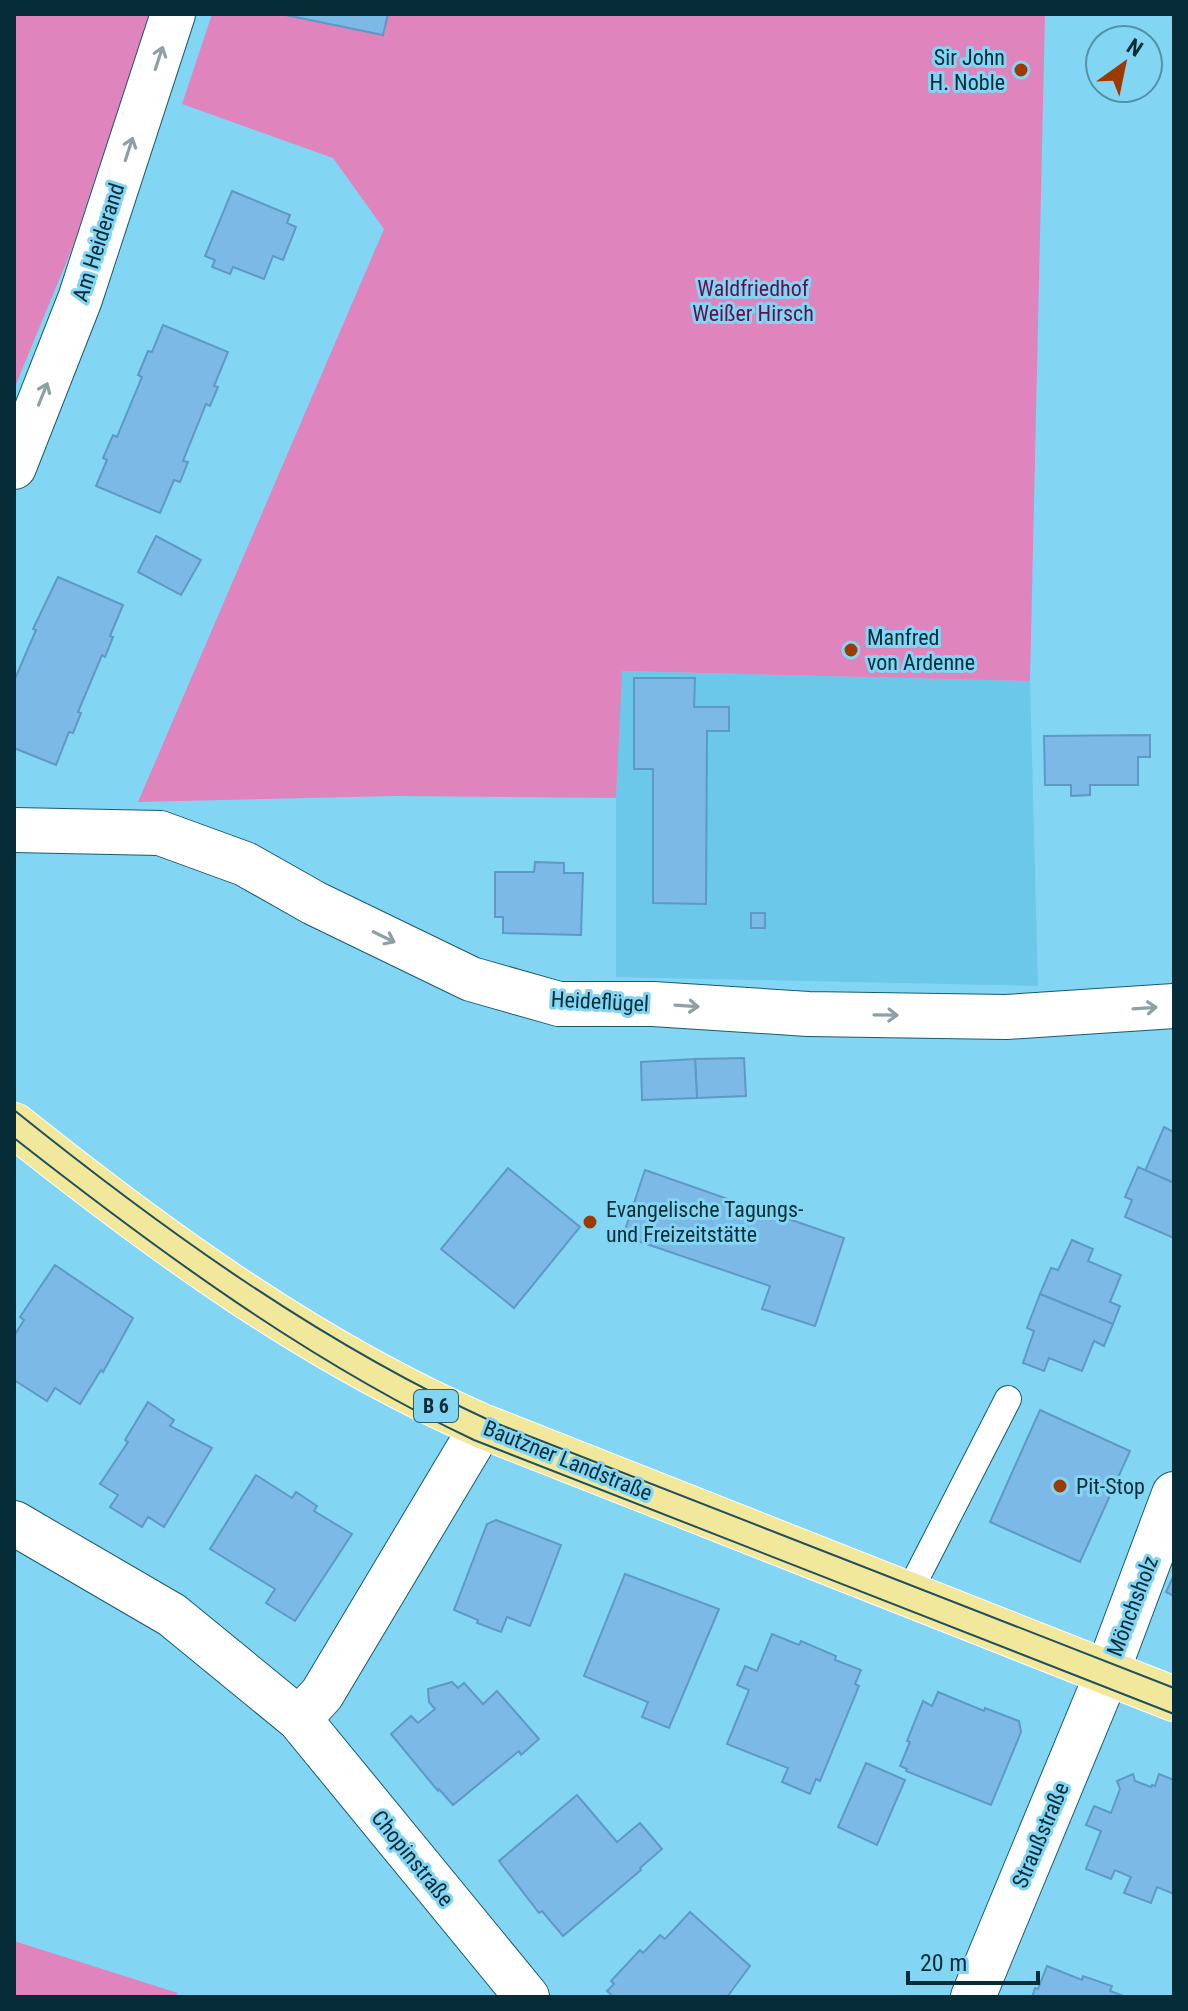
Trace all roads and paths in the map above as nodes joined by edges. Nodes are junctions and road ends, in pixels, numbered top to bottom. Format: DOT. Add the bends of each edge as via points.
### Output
graph roads {
  1 [pos="173,14"];
  2 [pos="14,467"];
  3 [pos="14,830"];
  4 [pos="1174,1006"];
  5 [pos="14,1125"];
  6 [pos="1008,1399"];
  7 [pos="482,1426"];
  8 [pos="1174,1494"];
  9 [pos="14,1523"];
  10 [pos="908,1594"];
  11 [pos="1107,1672"];
  12 [pos="1174,1699"];
  13 [pos="299,1719"];
  14 [pos="527,1997"];
  15 [pos="973,1997"];
  2 -- 1 [label="street, Am Heiderand, one-way" via="80,299"];
  3 -- 4 [label="street, Heideflügel, one-way" via="160,833 245,864 471,979 559,1004 1006,1017"];
  5 -- 7 [label="main road, Bautzner Landstraße / B 6" via="181,1251 277,1315 418,1398"];
  6 -- 10 [label="lane"];
  7 -- 10 [label="main road, Bautzner Landstraße / B 6"];
  7 -- 13 [label="street" via="322,1694"];
  8 -- 11 [label="street, Mönchsholz"];
  9 -- 13 [label="street, Chopinstraße" via="172,1615"];
  10 -- 11 [label="main road, Bautzner Landstraße / B 6"];
  11 -- 12 [label="main road, Bautzner Landstraße / B 6"];
  11 -- 15 [label="street, Straußstraße"];
  13 -- 14 [label="street, Chopinstraße"];
}
